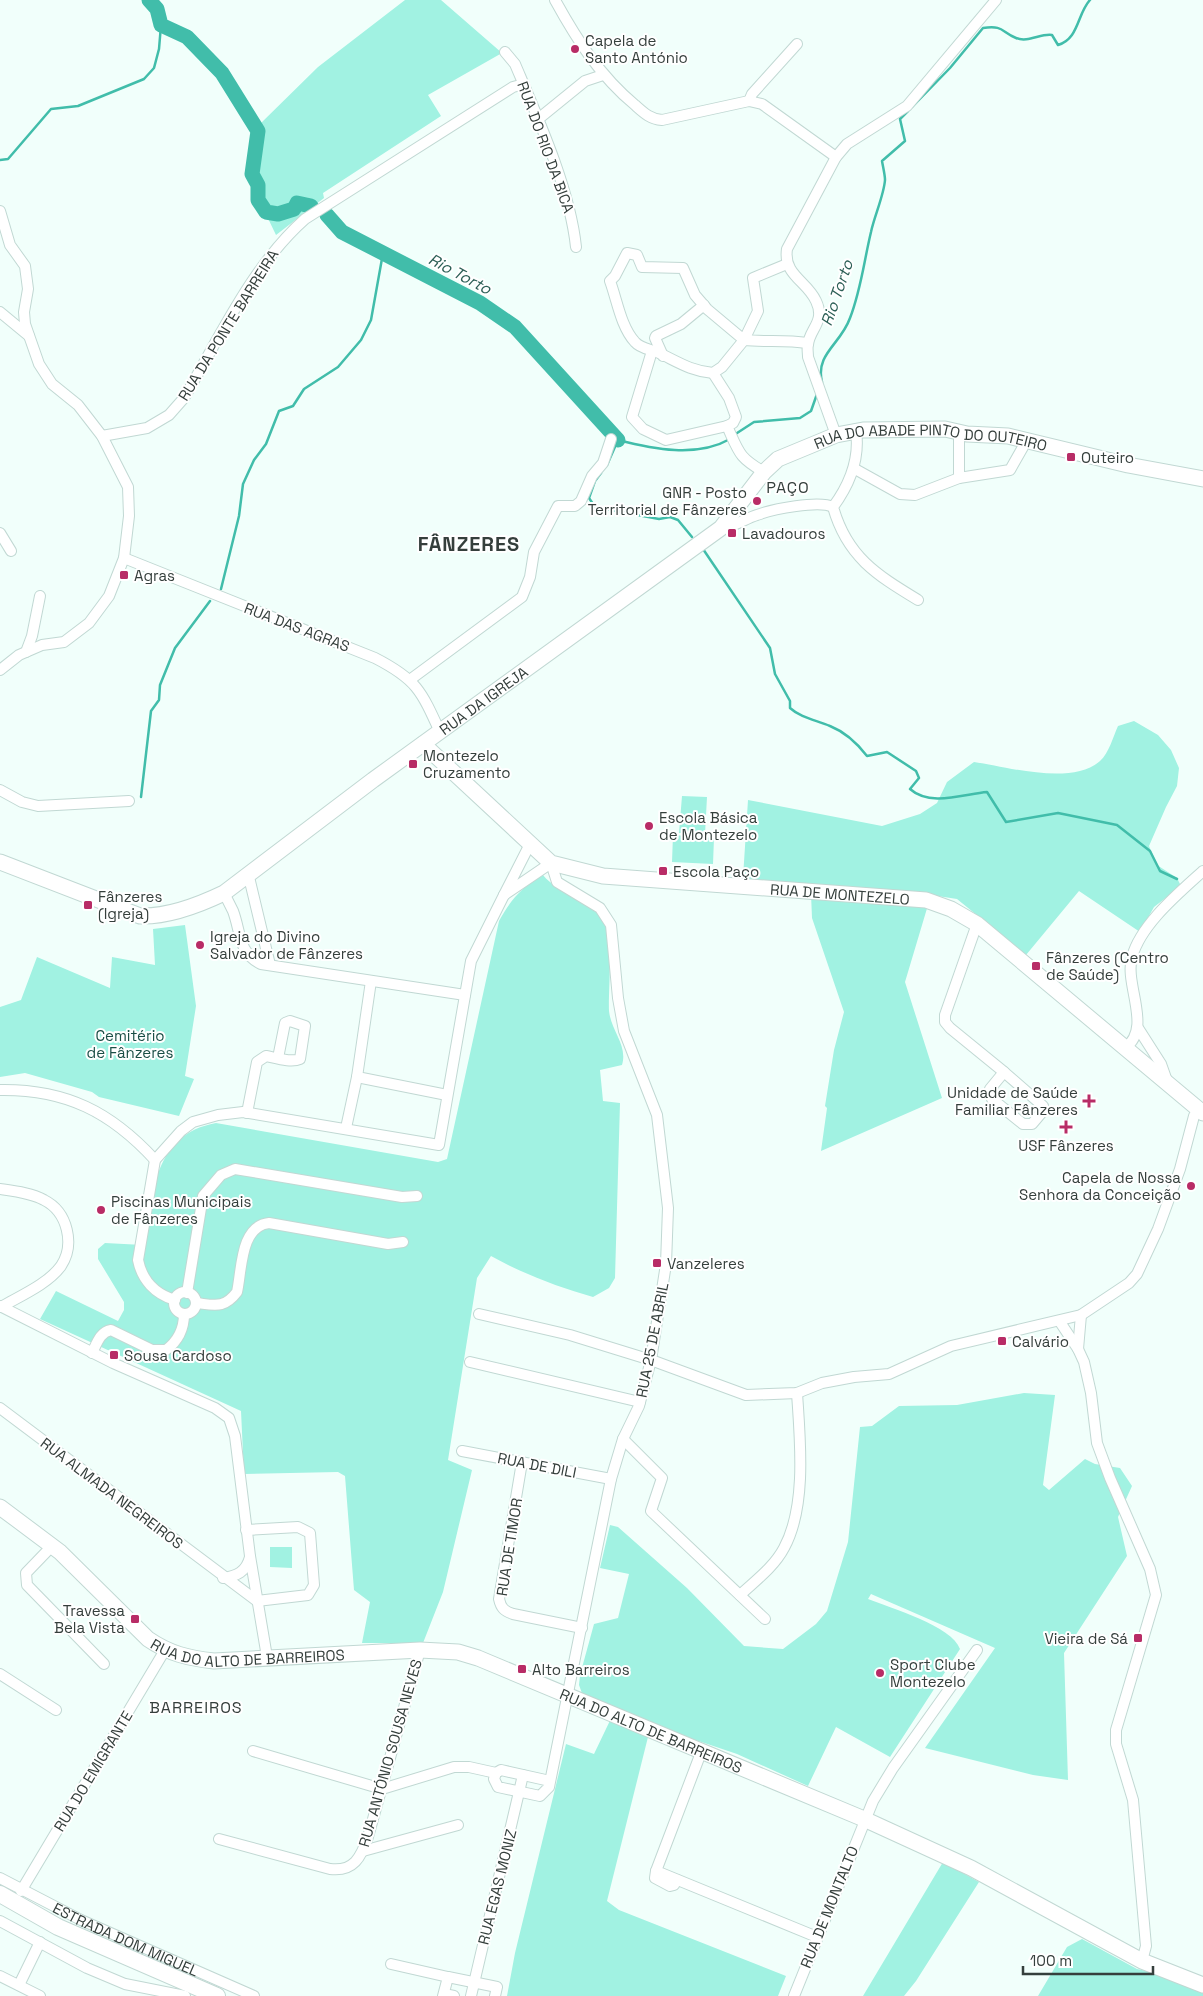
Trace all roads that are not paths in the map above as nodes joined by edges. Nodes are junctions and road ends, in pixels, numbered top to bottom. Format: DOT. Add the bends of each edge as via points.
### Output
graph roads {
  1 [pos="555,0"];
  2 [pos="996,0"];
  3 [pos="797,44"];
  4 [pos="505,52"];
  5 [pos="604,75"];
  6 [pos="524,84"];
  7 [pos="749,101"];
  8 [pos="537,120"];
  9 [pos="836,157"];
  10 [pos="0,211"];
  11 [pos="576,247"];
  12 [pos="787,264"];
  13 [pos="704,305"];
  14 [pos="0,312"];
  15 [pos="29,336"];
  16 [pos="744,340"];
  17 [pos="807,343"];
  18 [pos="652,351"];
  19 [pos="663,356"];
  20 [pos="713,373"];
  21 [pos="727,426"];
  22 [pos="856,431"];
  23 [pos="959,432"];
  24 [pos="836,435"];
  25 [pos="102,436"];
  26 [pos="611,439"];
  27 [pos="1024,439"];
  28 [pos="854,469"];
  29 [pos="764,472"];
  30 [pos="959,478"];
  31 [pos="1203,479"];
  32 [pos="741,502"];
  33 [pos="833,507"];
  34 [pos="756,515"];
  35 [pos="721,528"];
  36 [pos="0,533"];
  37 [pos="11,551"];
  38 [pos="124,558"];
  39 [pos="40,596"];
  40 [pos="918,600"];
  41 [pos="26,652"];
  42 [pos="0,670"];
  43 [pos="410,679"];
  44 [pos="440,732"];
  45 [pos="423,744"];
  46 [pos="0,790"];
  47 [pos="129,801"];
  48 [pos="530,844"];
  49 [pos="0,862"];
  50 [pos="551,863"];
  51 [pos="1203,871"];
  52 [pos="248,873"];
  53 [pos="224,893"];
  54 [pos="504,895"];
  55 [pos="977,924"];
  56 [pos="270,965"];
  57 [pos="371,980"];
  58 [pos="464,995"];
  59 [pos="1138,1028"];
  60 [pos="1125,1048"];
  61 [pos="278,1058"];
  62 [pos="1004,1072"];
  63 [pos="356,1077"];
  64 [pos="1168,1084"];
  65 [pos="0,1090"];
  66 [pos="448,1094"];
  67 [pos="1201,1111"];
  68 [pos="247,1112"];
  69 [pos="346,1128"];
  70 [pos="155,1160"];
  71 [pos="0,1189"];
  72 [pos="417,1196"];
  73 [pos="403,1242"];
  74 [pos="187,1293"];
  75 [pos="175,1300"];
  76 [pos="196,1303"];
  77 [pos="1,1307"];
  78 [pos="184,1314"];
  79 [pos="479,1314"];
  80 [pos="1081,1315"];
  81 [pos="1060,1322"];
  82 [pos="1078,1348"];
  83 [pos="92,1353"];
  84 [pos="651,1360"];
  85 [pos="470,1362"];
  86 [pos="797,1393"];
  87 [pos="640,1402"];
  88 [pos="0,1408"];
  89 [pos="622,1439"];
  90 [pos="462,1451"];
  91 [pos="522,1462"];
  92 [pos="612,1479"];
  93 [pos="0,1507"];
  94 [pos="0,1518"];
  95 [pos="18,1520"];
  96 [pos="246,1530"];
  97 [pos="52,1546"];
  98 [pos="250,1556"];
  99 [pos="223,1578"];
  100 [pos="740,1595"];
  101 [pos="257,1601"];
  102 [pos="765,1619"];
  103 [pos="582,1628"];
  104 [pos="165,1650"];
  105 [pos="420,1650"];
  106 [pos="977,1650"];
  107 [pos="266,1657"];
  108 [pos="104,1664"];
  109 [pos="0,1674"];
  110 [pos="569,1695"];
  111 [pos="56,1710"];
  112 [pos="702,1750"];
  113 [pos="253,1751"];
  114 [pos="496,1773"];
  115 [pos="523,1775"];
  116 [pos="550,1781"];
  117 [pos="382,1789"];
  118 [pos="520,1792"];
  119 [pos="864,1819"];
  120 [pos="458,1825"];
  121 [pos="219,1839"];
  122 [pos="363,1851"];
  123 [pos="0,1878"];
  124 [pos="21,1891"];
  125 [pos="0,1894"];
  126 [pos="0,1921"];
  127 [pos="817,1937"];
  128 [pos="40,1942"];
  129 [pos="1142,1960"];
  130 [pos="391,1964"];
  131 [pos="0,1976"];
  132 [pos="448,1977"];
  133 [pos="474,1982"];
  134 [pos="19,1985"];
  135 [pos="1203,1985"];
  136 [pos="447,1995"];
  137 [pos="40,1996"];
  138 [pos="184,1996"];
  139 [pos="218,1996"];
  140 [pos="254,1996"];
  141 [pos="471,1996"];
  142 [pos="496,1996"];
  143 [pos="794,1996"];
  1 -- 5 [label="street" via="582,47"];
  2 -- 9 [label="street" via="908,106 847,144"];
  3 -- 7 [label="street"];
  4 -- 6 [label="street, RUA DO RIO DA BICA"];
  5 -- 7 [label="street" via="652,120"];
  5 -- 8 [label="street" via="585,81"];
  6 -- 8 [label="street, RUA DO RIO DA BICA"];
  6 -- 25 [label="street, RUA DA PONTE BARREIRA" via="513,87 305,220 265,260 179,404 147,428"];
  7 -- 9 [label="street" via="762,104"];
  8 -- 11 [label="street, RUA DO RIO DA BICA" via="567,200 574,223"];
  9 -- 12 [label="street" via="787,249"];
  10 -- 15 [label="street" via="10,245 25,266 28,289 24,312"];
  12 -- 16 [label="street" via="753,278 758,311"];
  12 -- 17 [label="street" via="816,302 819,316"];
  13 -- 16 [label="street"];
  13 -- 18 [label="street" via="683,268 642,267 637,255 627,253 610,281 634,341"];
  13 -- 19 [label="street" via="681,324 656,336"];
  14 -- 15 [label="street"];
  15 -- 25 [label="street" via="38,364 52,384 78,405"];
  16 -- 17 [label="street"];
  16 -- 20 [label="street"];
  17 -- 24 [label="street" via="812,371 823,393"];
  18 -- 19 [label="street"];
  18 -- 21 [label="street" via="632,417 653,435 666,440"];
  19 -- 20 [label="street" via="685,367"];
  20 -- 21 [label="street" via="736,417"];
  21 -- 29 [label="street" via="745,461"];
  22 -- 23 [label="street, RUA DO ABADE PINTO DO OUTEIRO" via="945,429"];
  22 -- 24 [label="street, RUA DO ABADE PINTO DO OUTEIRO"];
  22 -- 28 [label="street" via="858,444"];
  23 -- 27 [label="street, RUA DO ABADE PINTO DO OUTEIRO"];
  23 -- 30 [label="street"];
  24 -- 29 [label="street, RUA DO ABADE PINTO DO OUTEIRO" via="778,459"];
  25 -- 38 [label="street" via="128,487 129,516"];
  26 -- 43 [label="street" via="603,463 592,476 581,501 575,506 558,506 534,552 530,578 522,597"];
  27 -- 30 [label="street" via="1010,470"];
  27 -- 31 [label="street, RUA DO ABADE PINTO DO OUTEIRO" via="1128,465"];
  28 -- 30 [label="street" via="900,494 915,495"];
  28 -- 33 [label="street"];
  29 -- 32 [label="street, RUA DO ABADE PINTO DO OUTEIRO"];
  32 -- 34 [label="street"];
  32 -- 35 [label="street, RUA DO ABADE PINTO DO OUTEIRO"];
  33 -- 34 [label="street" via="822,503"];
  33 -- 40 [label="street" via="838,524 862,560 875,573"];
  34 -- 35 [label="street" via="733,527"];
  35 -- 44 [label="street, RUA DA IGREJA"];
  36 -- 37 [label="street"];
  38 -- 41 [label="street" via="109,596 89,622 64,642 42,645"];
  38 -- 43 [label="street, RUA DAS AGRAS" via="375,658"];
  39 -- 41 [label="street"];
  41 -- 42 [label="street"];
  43 -- 44 [label="street, RUA DAS AGRAS" via="424,697"];
  44 -- 45 [label="street, RUA DA IGREJA"];
  45 -- 48 [label="street, RUA DE MONTEZELO"];
  45 -- 52 [label="street, RUA DA IGREJA"];
  46 -- 47 [label="street" via="22,802 38,806"];
  48 -- 50 [label="street, RUA DE MONTEZELO"];
  48 -- 54 [label="street"];
  49 -- 53 [label="street" via="140,916 155,916"];
  50 -- 54 [label="street"];
  50 -- 55 [label="street, RUA DE MONTEZELO" via="603,876 926,900 951,908"];
  50 -- 84 [label="street, RUA 25 DE ABRIL" via="558,882 600,908 611,925 624,1031 657,1115 668,1236"];
  51 -- 59 [label="street" via="1168,904 1132,957"];
  52 -- 53 [label="street, RUA DA IGREJA"];
  52 -- 56 [label="street"];
  53 -- 56 [label="street" via="248,956"];
  54 -- 58 [label="street" via="471,962"];
  55 -- 60 [label="street, RUA DE MONTEZELO"];
  55 -- 62 [label="street" via="945,1022"];
  56 -- 57 [label="street"];
  57 -- 58 [label="street"];
  57 -- 63 [label="street"];
  58 -- 66 [label="street"];
  59 -- 60 [label="street" via="1135,1039"];
  59 -- 64 [label="street" via="1161,1064"];
  60 -- 64 [label="street, RUA DE MONTEZELO"];
  61 -- 68 [label="street" via="266,1056 257,1062"];
  62 -- 62 [label="street" via="990,1089 992,1099 1023,1124 1032,1124 1043,1111 1043,1106"];
  63 -- 66 [label="street"];
  63 -- 69 [label="street"];
  64 -- 67 [label="street, RUA DE MONTEZELO"];
  65 -- 70 [label="street" via="59,1095 92,1109 137,1141"];
  66 -- 69 [label="street" via="439,1144"];
  67 -- 80 [label="street" via="1189,1129 1177,1178 1137,1274"];
  68 -- 69 [label="street"];
  68 -- 70 [label="street" via="193,1122"];
  70 -- 75 [label="street" via="138,1260 147,1282 161,1294"];
  71 -- 77 [label="street" via="45,1200 68,1231 69,1250 60,1267"];
  72 -- 74 [label="street" via="402,1197 235,1169 221,1175 203,1196"];
  73 -- 76 [label="street" via="388,1244 261,1224 248,1236 237,1292 232,1299 227,1304"];
  74 -- 75 [label="street" via="178,1295"];
  74 -- 76 [label="street"];
  75 -- 78 [label="street" via="177,1311"];
  76 -- 78 [label="street" via="191,1313"];
  77 -- 83 [label="street"];
  78 -- 83 [label="street" via="179,1336 166,1350 152,1350 111,1330 100,1337"];
  79 -- 84 [label="street" via="570,1335"];
  80 -- 81 [label="street"];
  80 -- 82 [label="street"];
  81 -- 82 [label="street"];
  81 -- 86 [label="street" via="951,1346 889,1374 822,1383"];
  82 -- 129 [label="street" via="1091,1393 1097,1443 1150,1569 1156,1595 1116,1730 1117,1750 1133,1800 1146,1946"];
  83 -- 96 [label="street" via="215,1408 230,1418"];
  84 -- 86 [label="street" via="746,1395"];
  84 -- 87 [label="street, RUA 25 DE ABRIL"];
  85 -- 87 [label="street"];
  86 -- 100 [label="street" via="800,1438 795,1524 784,1549"];
  87 -- 89 [label="street, RUA 25 DE ABRIL"];
  88 -- 99 [label="street, RUA ALMADA NEGREIROS"];
  89 -- 92 [label="street, RUA 25 DE ABRIL"];
  89 -- 100 [label="street" via="662,1478 651,1511"];
  90 -- 91 [label="street, RUA DE DILI"];
  91 -- 92 [label="street, RUA DE DILI"];
  91 -- 103 [label="street, RUA DE TIMOR" via="500,1606 512,1614"];
  92 -- 103 [label="street, RUA 25 DE ABRIL"];
  93 -- 95 [label="street, RUA DO ALTO DE BARREIROS"];
  94 -- 95 [label="street"];
  95 -- 97 [label="street, RUA DO ALTO DE BARREIROS"];
  96 -- 98 [label="street"];
  96 -- 101 [label="street" via="298,1527 310,1533 312,1538 312,1591 302,1598"];
  97 -- 104 [label="street, RUA DO ALTO DE BARREIROS" via="148,1639"];
  97 -- 108 [label="street" via="26,1573 27,1584"];
  98 -- 99 [label="street" via="245,1569 238,1575"];
  98 -- 101 [label="street"];
  99 -- 101 [label="street, RUA ALMADA NEGREIROS"];
  100 -- 102 [label="street"];
  101 -- 107 [label="street"];
  103 -- 110 [label="street, RUA 25 DE ABRIL"];
  104 -- 107 [label="street, RUA DO ALTO DE BARREIROS" via="184,1658 214,1661"];
  104 -- 124 [label="street, RUA DO EMIGRANTE"];
  105 -- 107 [label="street, RUA DO ALTO DE BARREIROS"];
  105 -- 110 [label="street, RUA DO ALTO DE BARREIROS" via="458,1652 478,1658"];
  105 -- 117 [label="street, RUA ANTÓNIO SOUSA NEVES"];
  106 -- 119 [label="street, RUA DE MONTALTO" via="892,1768"];
  109 -- 111 [label="street"];
  110 -- 112 [label="street, RUA DO ALTO DE BARREIROS"];
  110 -- 116 [label="street"];
  112 -- 119 [label="street, RUA DO ALTO DE BARREIROS"];
  112 -- 127 [label="street" via="656,1871"];
  113 -- 117 [label="street"];
  114 -- 115 [label="street" via="501,1770"];
  114 -- 117 [label="street" via="454,1767"];
  114 -- 118 [label="street" via="494,1779 498,1786"];
  115 -- 116 [label="street"];
  115 -- 118 [label="street, RUA EGAS MONIZ"];
  116 -- 118 [label="street" via="540,1796"];
  117 -- 122 [label="street, RUA ANTÓNIO SOUSA NEVES"];
  118 -- 133 [label="street, RUA EGAS MONIZ"];
  119 -- 127 [label="street, RUA DE MONTALTO"];
  119 -- 129 [label="street, RUA DO ALTO DE BARREIROS" via="971,1868"];
  120 -- 122 [label="street"];
  121 -- 122 [label="street, RUA ANTÓNIO SOUSA NEVES" via="340,1870 354,1864"];
  123 -- 124 [label="street, ESTRADA DOM MIGUEL"];
  124 -- 140 [label="street, ESTRADA DOM MIGUEL"];
  125 -- 139 [label="main road, ESTRADA DOM MIGUEL" via="70,1933"];
  126 -- 128 [label="street, ESTRADA DOM MIGUEL"];
  127 -- 143 [label="street, RUA DE MONTALTO"];
  128 -- 134 [label="street"];
  128 -- 138 [label="street, ESTRADA DOM MIGUEL" via="87,1968 126,1984"];
  129 -- 135 [label="street, RUA DO ALTO DE BARREIROS"];
  130 -- 132 [label="street"];
  131 -- 134 [label="street"];
  132 -- 133 [label="street"];
  132 -- 136 [label="street"];
  133 -- 141 [label="street, RUA EGAS MONIZ"];
  133 -- 142 [label="street" via="497,1987"];
  134 -- 137 [label="street"];
}
